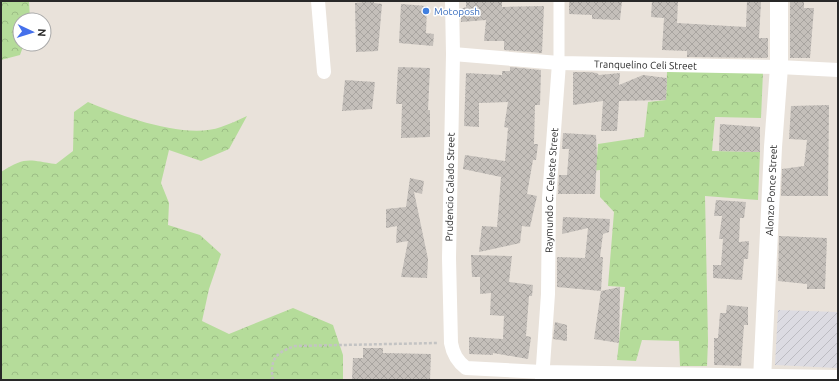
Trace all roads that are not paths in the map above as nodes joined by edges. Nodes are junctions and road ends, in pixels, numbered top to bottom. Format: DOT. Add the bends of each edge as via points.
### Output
graph roads {
  1 [pos="318,1"];
  2 [pos="452,1"];
  3 [pos="559,1"];
  4 [pos="779,1"];
  5 [pos="453,54"];
  6 [pos="559,62"];
  7 [pos="779,66"];
  8 [pos="838,70"];
  9 [pos="324,72"];
  10 [pos="542,376"];
  11 [pos="838,377"];
  12 [pos="762,378"];
  1 -- 9 [label="street"];
  2 -- 5 [label="street, Prudencio Calado Street"];
  3 -- 6 [label="street, Raymundo C. Celeste Street"];
  4 -- 7 [label="street, Alonzo Ponce Street"];
  5 -- 6 [label="street, Tranquelino Celi Street"];
  5 -- 10 [label="street, Prudencio Calado Street" via="449,258 451,343 454,354 466,368"];
  6 -- 7 [label="street, Tranquelino Celi Street"];
  6 -- 10 [label="street, Raymundo C. Celeste Street" via="549,198 548,294"];
  7 -- 8 [label="street, Tranquelino Celi Street"];
  7 -- 12 [label="street, Alonzo Ponce Street"];
  10 -- 12 [label="street"];
  11 -- 12 [label="street"];
}
